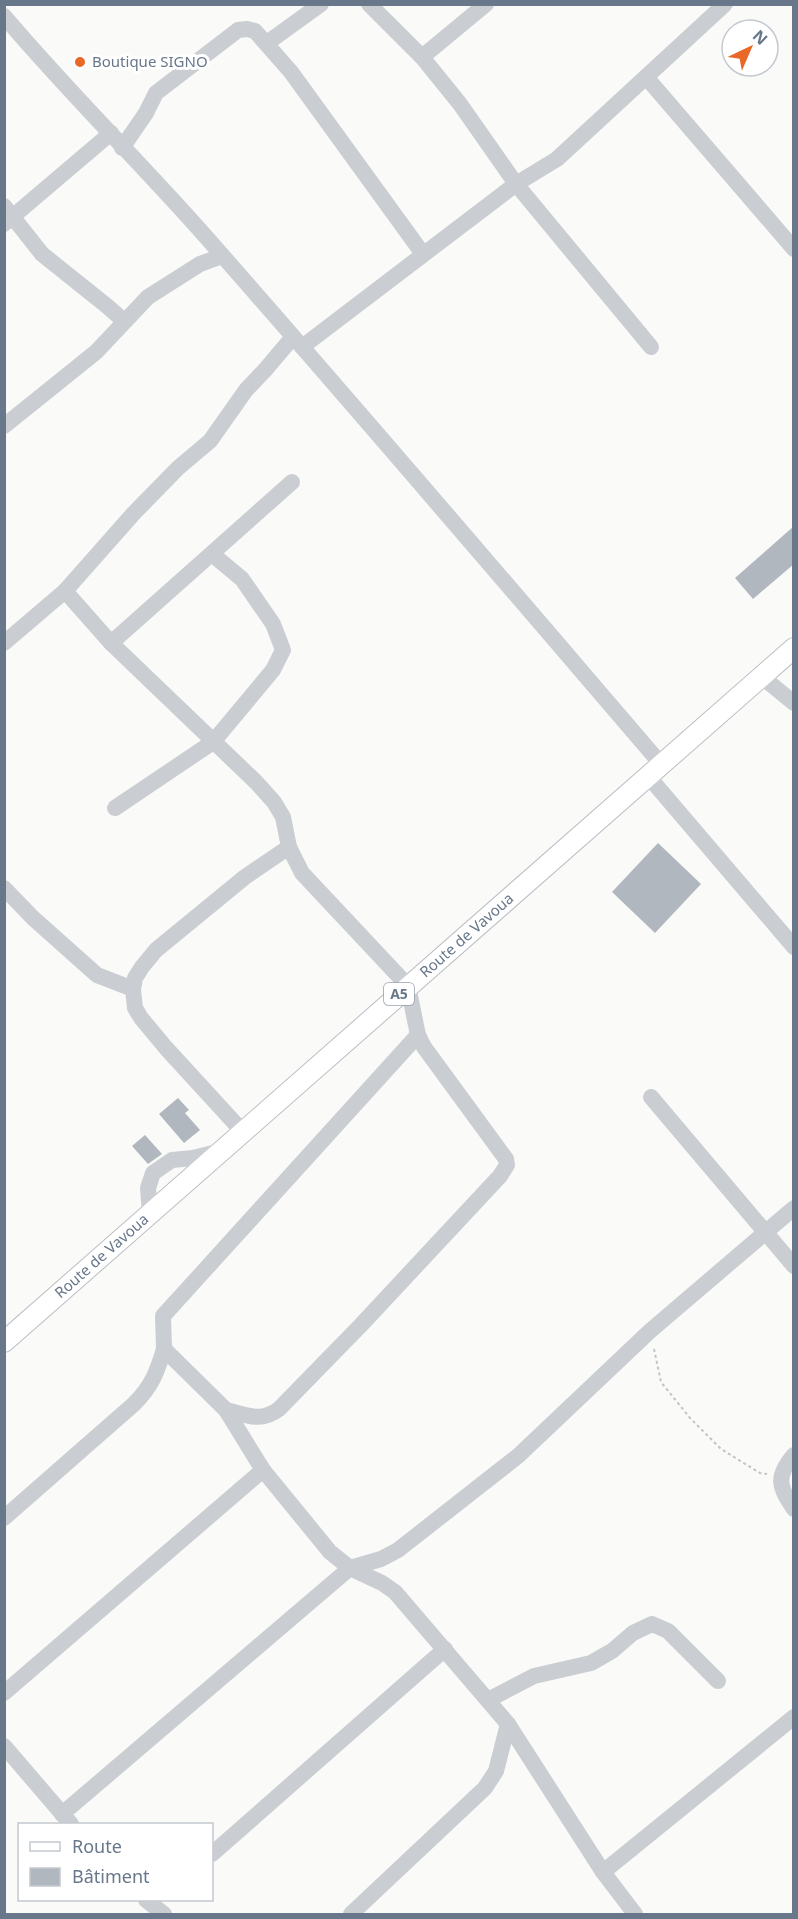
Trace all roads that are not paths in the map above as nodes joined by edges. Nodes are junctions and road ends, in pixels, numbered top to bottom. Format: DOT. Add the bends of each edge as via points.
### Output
graph roads {
  1 [pos="321,4"];
  2 [pos="369,4"];
  3 [pos="486,4"];
  4 [pos="725,4"];
  5 [pos="4,16"];
  6 [pos="267,44"];
  7 [pos="422,57"];
  8 [pos="646,77"];
  9 [pos="111,133"];
  10 [pos="122,148"];
  11 [pos="516,184"];
  12 [pos="8,215"];
  13 [pos="794,249"];
  14 [pos="423,254"];
  15 [pos="222,256"];
  16 [pos="124,321"];
  17 [pos="297,342"];
  18 [pos="651,347"];
  19 [pos="4,426"];
  20 [pos="292,483"];
  21 [pos="212,554"];
  22 [pos="65,591"];
  23 [pos="4,643"];
  24 [pos="111,643"];
  25 [pos="794,648"];
  26 [pos="762,676"];
  27 [pos="794,703"];
  28 [pos="213,742"];
  29 [pos="654,770"];
  30 [pos="115,808"];
  31 [pos="289,847"];
  32 [pos="4,888"];
  33 [pos="794,947"];
  34 [pos="408,986"];
  35 [pos="133,990"];
  36 [pos="418,1035"];
  37 [pos="651,1097"];
  38 [pos="243,1132"];
  39 [pos="221,1151"];
  40 [pos="794,1208"];
  41 [pos="150,1213"];
  42 [pos="765,1232"];
  43 [pos="794,1266"];
  44 [pos="4,1342"];
  45 [pos="164,1349"];
  46 [pos="226,1410"];
  47 [pos="794,1455"];
  48 [pos="263,1470"];
  49 [pos="794,1509"];
  50 [pos="4,1518"];
  51 [pos="350,1568"];
  52 [pos="445,1649"];
  53 [pos="718,1681"];
  54 [pos="4,1693"];
  55 [pos="488,1700"];
  56 [pos="794,1717"];
  57 [pos="508,1724"];
  58 [pos="4,1746"];
  59 [pos="66,1819"];
  60 [pos="213,1853"];
  61 [pos="603,1872"];
  62 [pos="630,1912"];
  63 [pos="351,1914"];
  1 -- 6 [label="street"];
  2 -- 7 [label="street"];
  3 -- 7 [label="street"];
  4 -- 8 [label="street"];
  5 -- 9 [label="street"];
  6 -- 10 [label="street" via="255,31 238,30 156,93"];
  6 -- 14 [label="street"];
  7 -- 11 [label="street"];
  8 -- 11 [label="street" via="557,159"];
  8 -- 13 [label="street"];
  9 -- 10 [label="street"];
  9 -- 12 [label="street"];
  10 -- 15 [label="street"];
  11 -- 14 [label="street"];
  11 -- 18 [label="street"];
  12 -- 16 [label="street" via="42,254"];
  14 -- 17 [label="street"];
  15 -- 16 [label="street" via="200,264 148,297"];
  15 -- 17 [label="street"];
  16 -- 19 [label="street" via="96,352"];
  17 -- 22 [label="street" via="246,390 210,441 134,513"];
  17 -- 29 [label="street"];
  20 -- 21 [label="street"];
  21 -- 24 [label="street"];
  21 -- 28 [label="street" via="242,579 273,624 283,650 273,670"];
  22 -- 23 [label="street"];
  22 -- 24 [label="street"];
  24 -- 28 [label="street"];
  25 -- 26 [label="main road, Route de Vavoua / A5"];
  26 -- 27 [label="street"];
  26 -- 29 [label="main road, Route de Vavoua / A5"];
  28 -- 30 [label="street"];
  28 -- 31 [label="street" via="274,802 283,817"];
  29 -- 33 [label="street"];
  29 -- 34 [label="main road, Route de Vavoua / A5"];
  31 -- 34 [label="street" via="302,873"];
  31 -- 35 [label="street" via="245,877 156,950 135,978"];
  32 -- 35 [label="street" via="97,975"];
  34 -- 36 [label="street"];
  34 -- 38 [label="main road, Route de Vavoua / A5"];
  35 -- 38 [label="street" via="135,1008 141,1018"];
  36 -- 45 [label="street" via="163,1316"];
  36 -- 46 [label="street" via="507,1165 362,1325 279,1409 261,1418"];
  37 -- 42 [label="street"];
  38 -- 39 [label="main road, Route de Vavoua / A5"];
  39 -- 41 [label="main road, Route de Vavoua / A5"];
  39 -- 41 [label="street" via="172,1160 153,1173 148,1188"];
  40 -- 42 [label="street"];
  41 -- 44 [label="main road, Route de Vavoua / A5"];
  42 -- 43 [label="street"];
  42 -- 51 [label="street" via="650,1331 518,1456 398,1550"];
  45 -- 46 [label="street"];
  45 -- 50 [label="street" via="149,1389"];
  46 -- 48 [label="street"];
  47 -- 49 [label="street" via="781,1475 781,1490"];
  48 -- 51 [label="street" via="330,1552"];
  48 -- 54 [label="street"];
  51 -- 52 [label="street" via="395,1592"];
  51 -- 59 [label="street"];
  52 -- 55 [label="street"];
  52 -- 60 [label="street"];
  53 -- 55 [label="street" via="668,1631 652,1624 591,1663 534,1676"];
  55 -- 57 [label="street"];
  56 -- 61 [label="street"];
  57 -- 61 [label="street"];
  57 -- 63 [label="street" via="496,1771 485,1788"];
  58 -- 59 [label="street"];
  61 -- 62 [label="street"];
}
